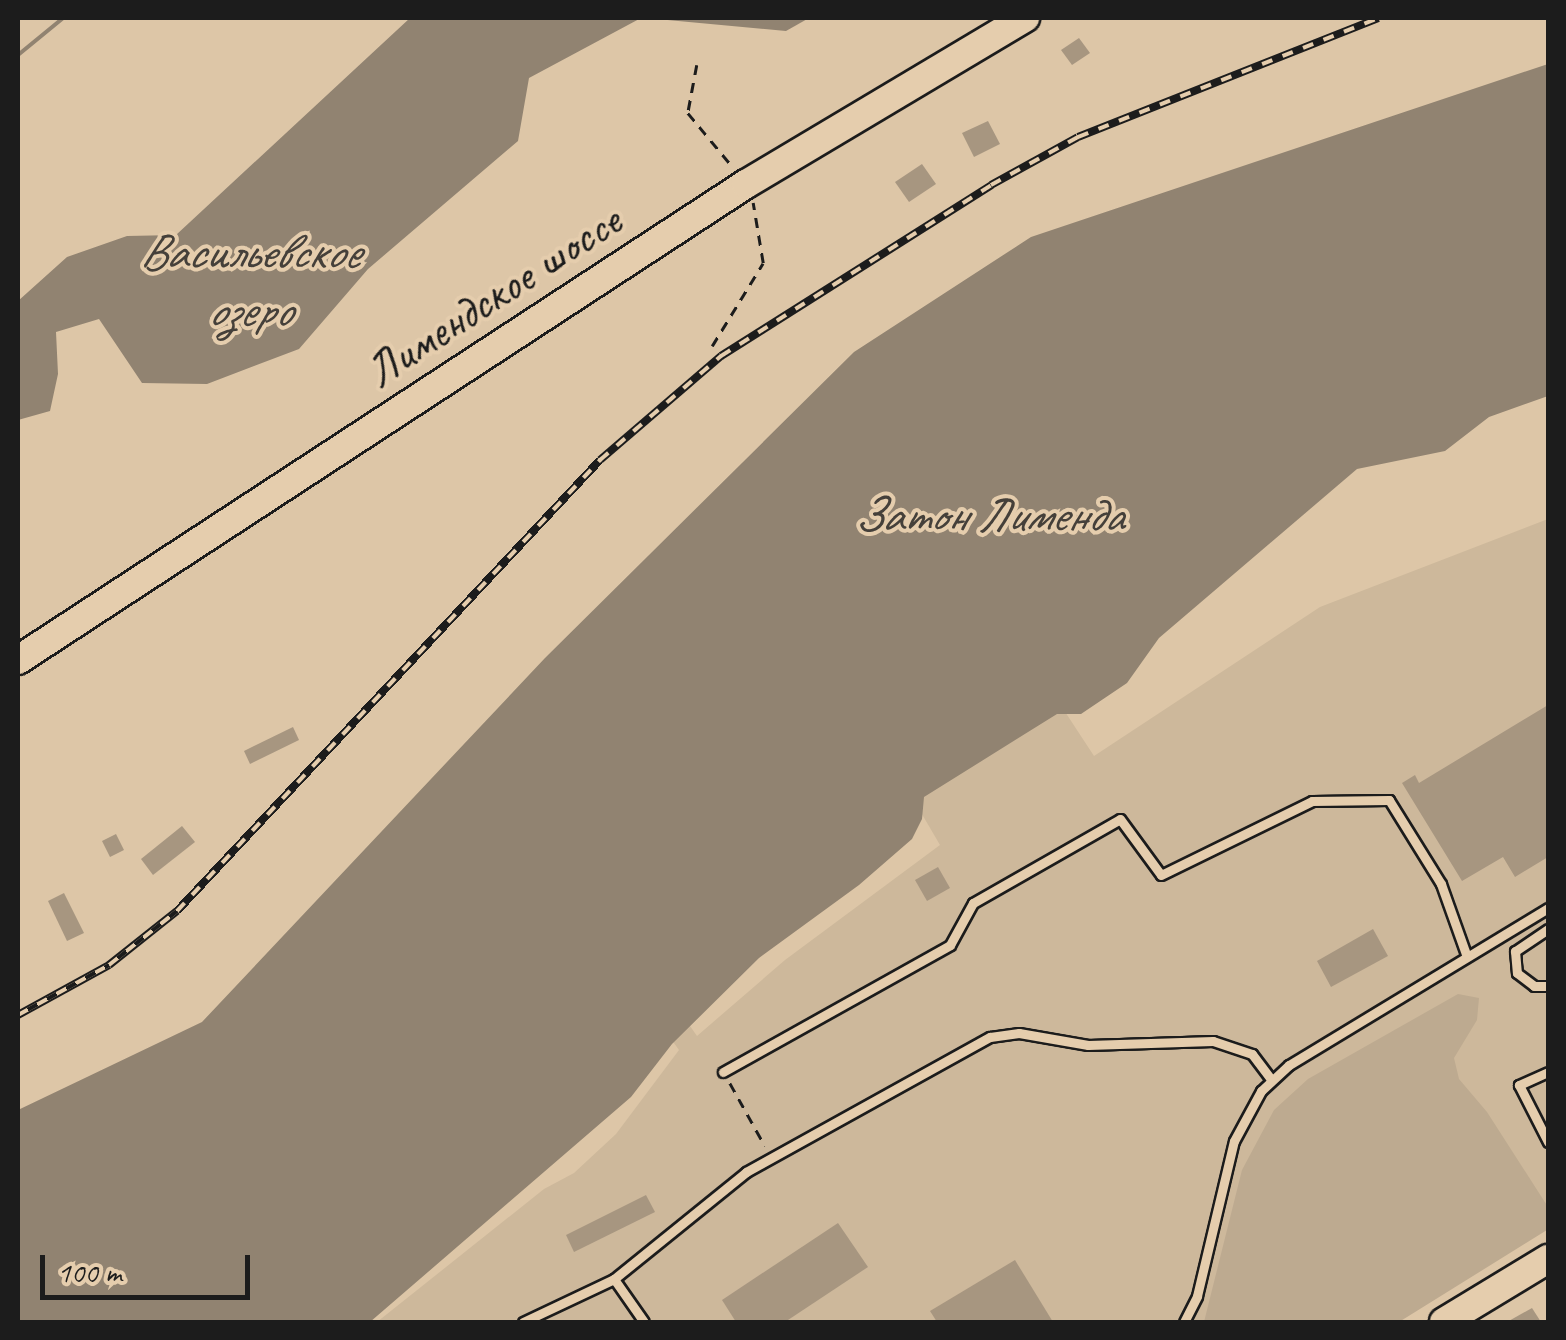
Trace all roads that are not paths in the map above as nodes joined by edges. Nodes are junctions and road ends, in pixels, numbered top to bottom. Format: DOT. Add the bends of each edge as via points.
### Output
graph roads {
  1 [pos="1024,18"];
  2 [pos="18,660"];
  3 [pos="1548,908"];
  4 [pos="1548,929"];
  5 [pos="1467,957"];
  6 [pos="1548,986"];
  7 [pos="723,1072"];
  8 [pos="1548,1072"];
  9 [pos="1271,1079"];
  10 [pos="1548,1142"];
  11 [pos="1548,1259"];
  12 [pos="614,1280"];
  13 [pos="523,1322"];
  14 [pos="644,1322"];
  15 [pos="1184,1322"];
  16 [pos="1444,1322"];
  1 -- 2 [label="main road, Лимендское шоссе" via="746,184"];
  3 -- 5 [label="lane"];
  4 -- 6 [label="lane" via="1515,950 1517,972 1534,986"];
  5 -- 7 [label="lane" via="1440,884 1388,800 1312,801 1161,875 1120,819 973,903 950,945"];
  5 -- 9 [label="lane"];
  8 -- 10 [label="lane" via="1520,1085"];
  9 -- 12 [label="lane" via="1252,1054 1228,1044 1088,1045 1004,1033 746,1172"];
  9 -- 15 [label="lane" via="1234,1142 1197,1296"];
  11 -- 16 [label="main road"];
  12 -- 13 [label="lane"];
  12 -- 14 [label="lane"];
}
